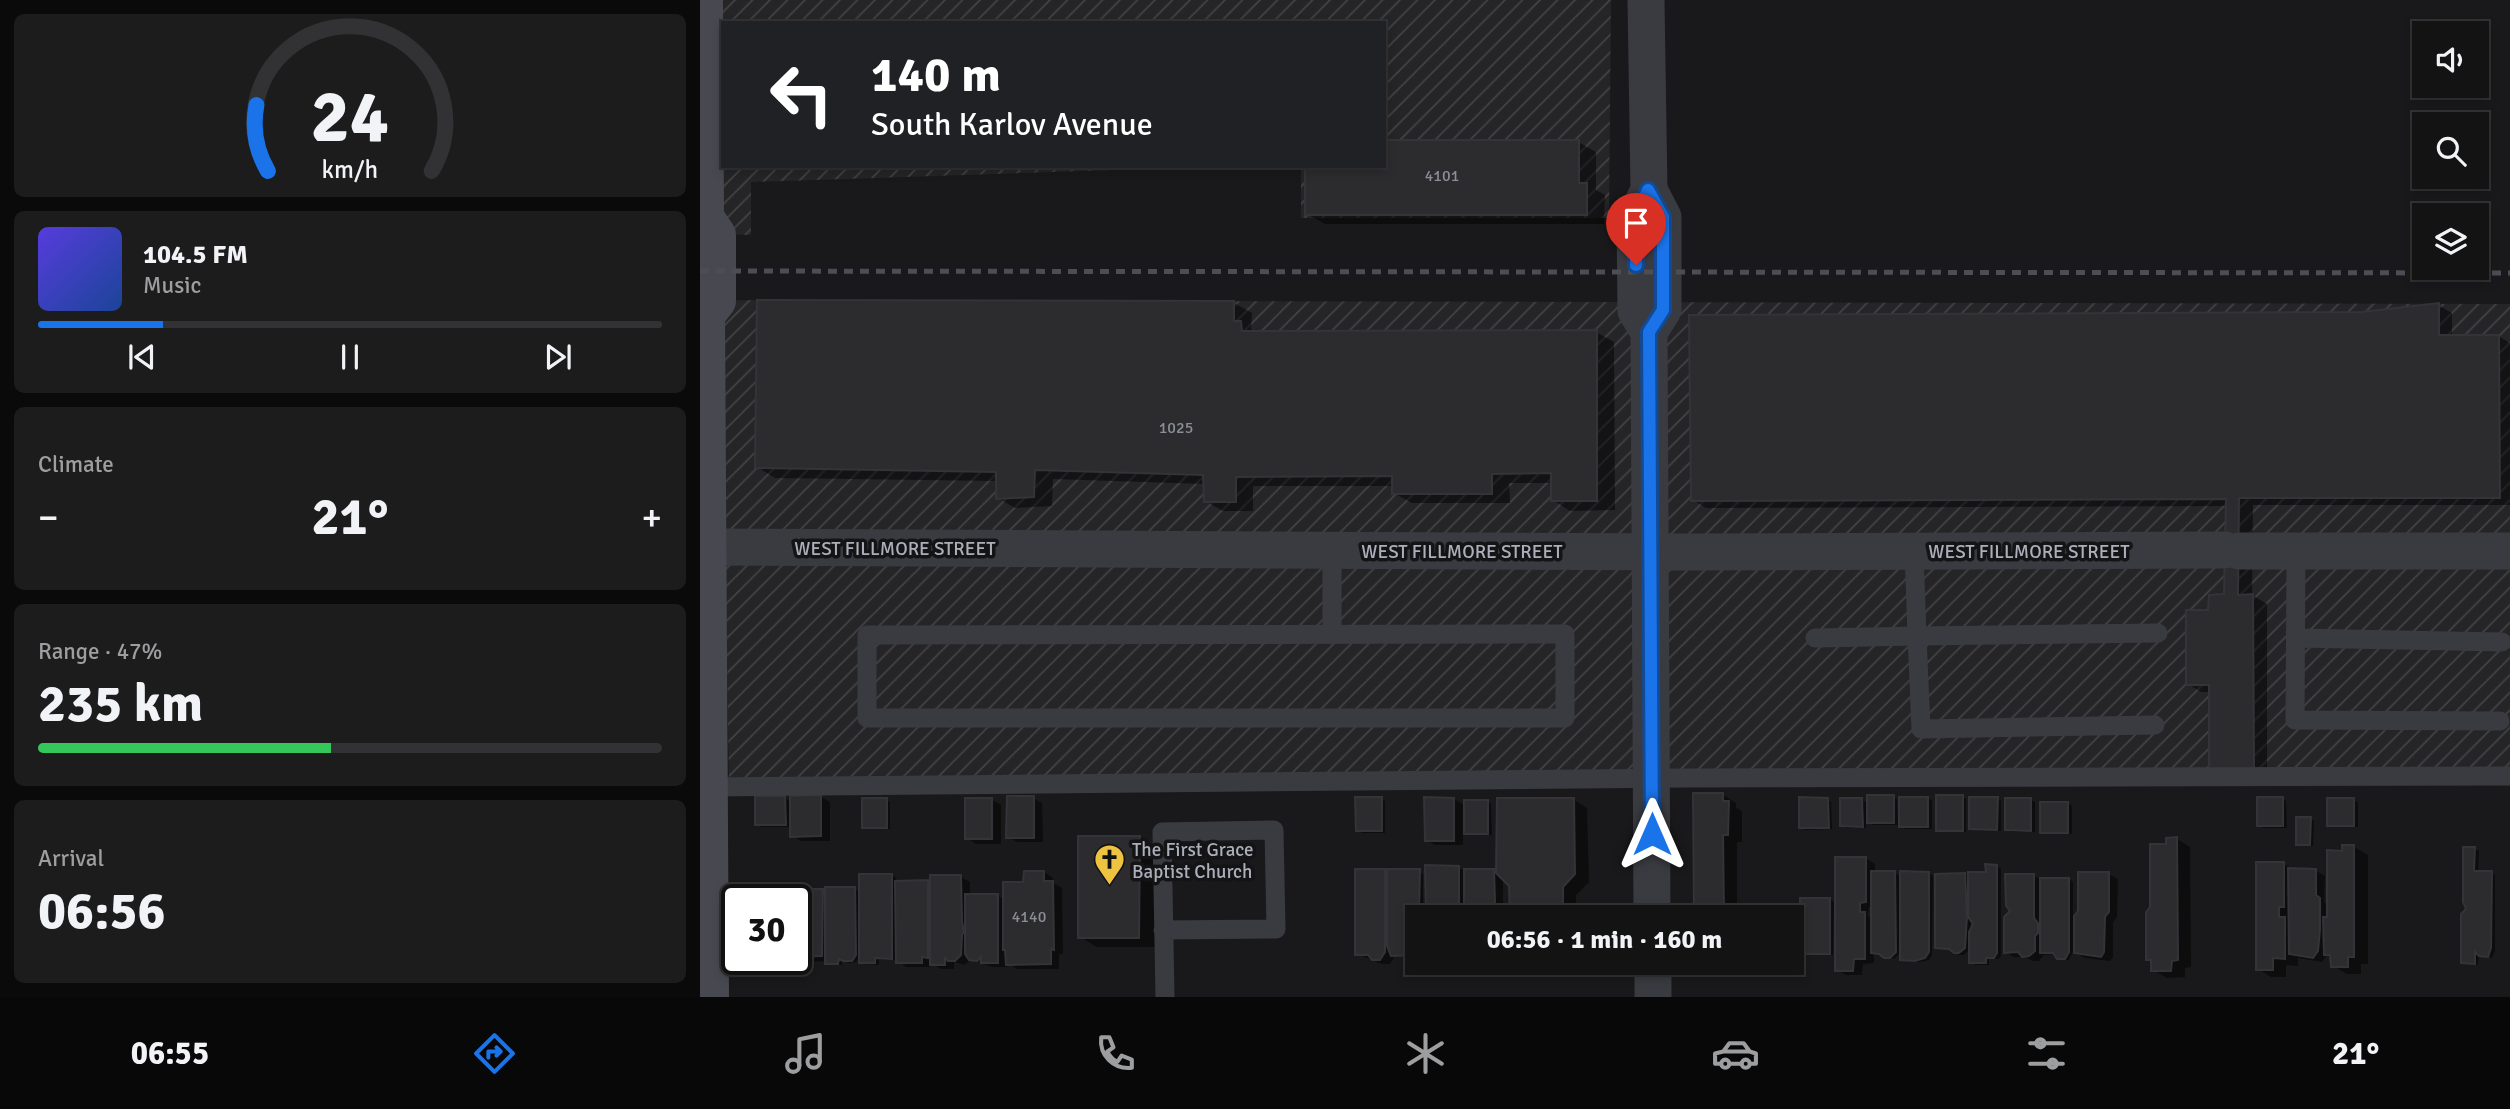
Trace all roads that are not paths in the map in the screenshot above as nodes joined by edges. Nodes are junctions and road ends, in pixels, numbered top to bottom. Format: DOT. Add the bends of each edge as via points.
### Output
graph roads {
  1 [pos="704,0"];
  2 [pos="1646,0"];
  3 [pos="703,222"];
  4 [pos="703,312"];
  5 [pos="704,547"];
  6 [pos="1332,551"];
  7 [pos="1914,551"];
  8 [pos="2296,551"];
  9 [pos="2510,551"];
  10 [pos="1651,552"];
  11 [pos="2158,633"];
  12 [pos="1332,635"];
  13 [pos="1917,636"];
  14 [pos="1815,638"];
  15 [pos="2296,638"];
  16 [pos="2502,642"];
  17 [pos="2500,721"];
  18 [pos="2155,725"];
  19 [pos="2510,776"];
  20 [pos="1652,778"];
  21 [pos="709,787"];
  22 [pos="1653,905"];
  23 [pos="1163,930"];
  24 [pos="1653,975"];
  25 [pos="710,997"];
  26 [pos="1165,997"];
  27 [pos="1653,997"];
  1 -- 3 [label="street"];
  2 -- 10 [label="street" via="1648,190 1635,218 1636,311 1649,332"];
  3 -- 4 [label="street" via="717,235 717,300"];
  4 -- 5 [label="street"];
  5 -- 6 [label="street, WEST FILLMORE STREET"];
  5 -- 21 [label="street"];
  6 -- 10 [label="street, WEST FILLMORE STREET"];
  6 -- 12 [label="lane"];
  7 -- 8 [label="street, WEST FILLMORE STREET"];
  7 -- 10 [label="street, WEST FILLMORE STREET"];
  7 -- 13 [label="lane"];
  8 -- 9 [label="street, WEST FILLMORE STREET"];
  8 -- 15 [label="lane"];
  10 -- 20 [label="street"];
  11 -- 13 [label="lane"];
  12 -- 12 [label="lane" via="1565,634 1566,718 867,718 867,635"];
  13 -- 14 [label="lane"];
  13 -- 18 [label="lane" via="1921,729"];
  15 -- 16 [label="lane"];
  15 -- 17 [label="lane" via="2295,720"];
  19 -- 20 [label="lane"];
  20 -- 21 [label="lane"];
  20 -- 22 [label="street"];
  21 -- 25 [label="street"];
  23 -- 23 [label="lane" via="1276,929 1274,830 1162,831"];
  23 -- 26 [label="lane"];
  24 -- 27 [label="street"];
}
